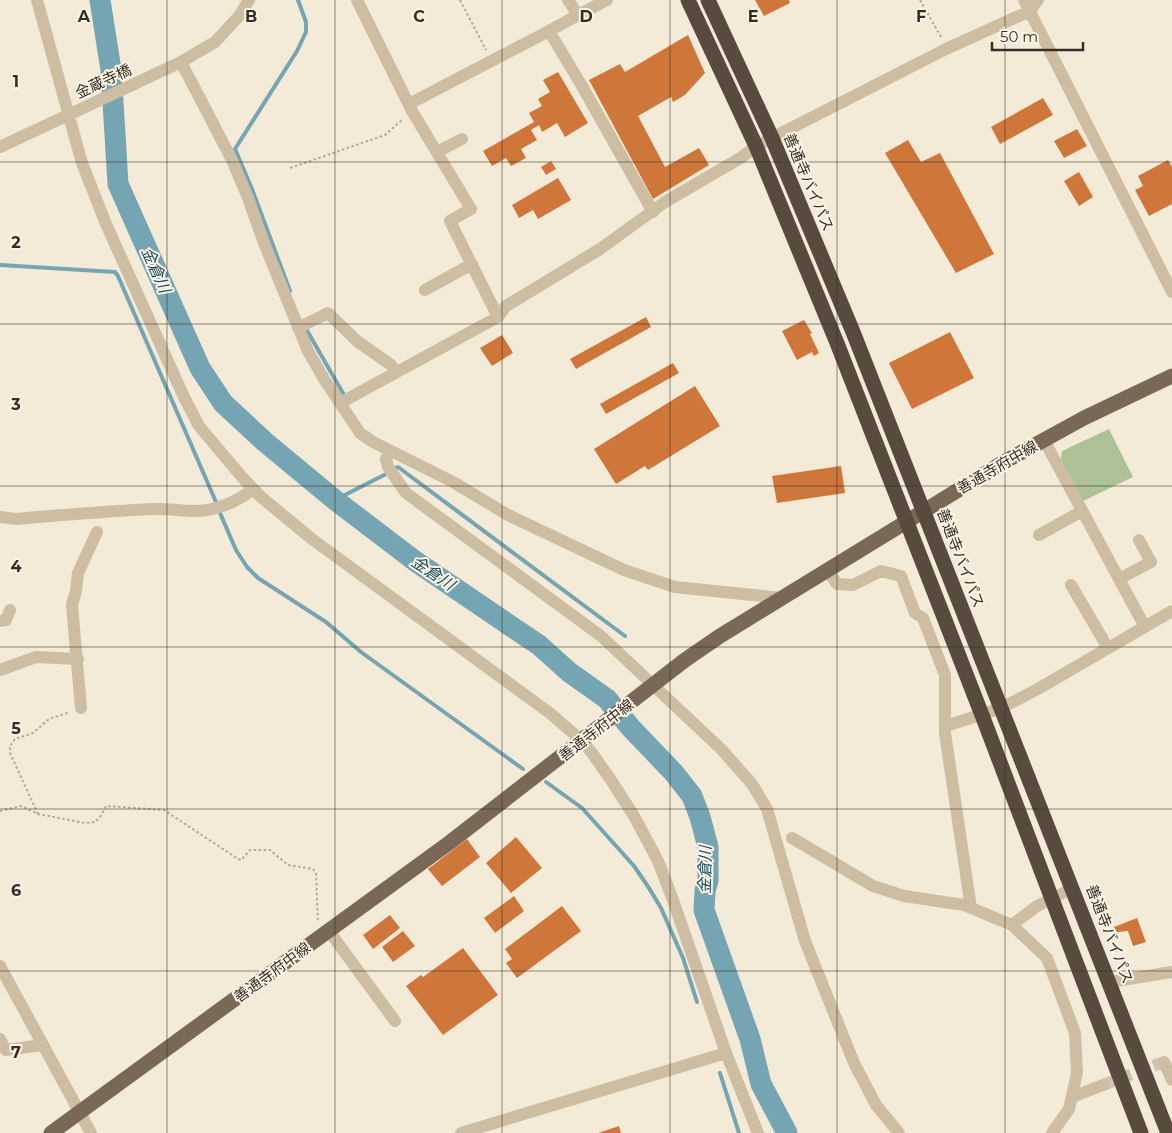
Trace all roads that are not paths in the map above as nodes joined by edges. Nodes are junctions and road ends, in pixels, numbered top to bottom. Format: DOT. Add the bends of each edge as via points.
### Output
graph roads {
  1 [pos="36,0"];
  2 [pos="250,0"];
  3 [pos="357,0"];
  4 [pos="568,0"];
  5 [pos="607,0"];
  6 [pos="688,0"];
  7 [pos="708,0"];
  8 [pos="1038,0"];
  9 [pos="1027,6"];
  10 [pos="578,15"];
  11 [pos="549,31"];
  12 [pos="181,62"];
  13 [pos="410,108"];
  14 [pos="69,115"];
  15 [pos="772,138"];
  16 [pos="462,139"];
  17 [pos="756,146"];
  18 [pos="0,147"];
  19 [pos="437,152"];
  20 [pos="653,212"];
  21 [pos="472,264"];
  22 [pos="425,290"];
  23 [pos="1172,292"];
  24 [pos="498,317"];
  25 [pos="302,326"];
  26 [pos="396,373"];
  27 [pos="1172,376"];
  28 [pos="340,403"];
  29 [pos="1044,440"];
  30 [pos="389,450"];
  31 [pos="253,489"];
  32 [pos="924,510"];
  33 [pos="1082,511"];
  34 [pos="0,517"];
  35 [pos="907,520"];
  36 [pos="97,532"];
  37 [pos="1039,535"];
  38 [pos="1139,540"];
  39 [pos="827,570"];
  40 [pos="1120,579"];
  41 [pos="1072,585"];
  42 [pos="782,598"];
  43 [pos="10,610"];
  44 [pos="1172,611"];
  45 [pos="0,621"];
  46 [pos="1145,627"];
  47 [pos="1108,648"];
  48 [pos="78,659"];
  49 [pos="0,670"];
  50 [pos="649,689"];
  51 [pos="81,708"];
  52 [pos="1001,708"];
  53 [pos="982,715"];
  54 [pos="946,726"];
  55 [pos="586,738"];
  56 [pos="792,838"];
  57 [pos="1073,888"];
  58 [pos="1051,899"];
  59 [pos="972,908"];
  60 [pos="1012,925"];
  61 [pos="326,933"];
  62 [pos="0,966"];
  63 [pos="1172,972"];
  64 [pos="1110,982"];
  65 [pos="394,1021"];
  66 [pos="0,1039"];
  67 [pos="42,1045"];
  68 [pos="726,1054"];
  69 [pos="1164,1062"];
  70 [pos="1172,1080"];
  71 [pos="1103,1085"];
  72 [pos="1072,1097"];
  73 [pos="80,1112"];
  74 [pos="51,1133"];
  75 [pos="91,1133"];
  76 [pos="461,1133"];
  77 [pos="758,1133"];
  78 [pos="899,1133"];
  79 [pos="1052,1133"];
  80 [pos="1140,1133"];
  81 [pos="1168,1133"];
  1 -- 14 [label="street"];
  2 -- 12 [label="street, 金蔵寺橋" via="215,42"];
  3 -- 13 [label="street"];
  4 -- 10 [label="street"];
  5 -- 10 [label="street"];
  6 -- 17 [label="highway"];
  7 -- 15 [label="highway, 善通寺バイパス"];
  8 -- 9 [label="street"];
  9 -- 15 [label="street"];
  9 -- 23 [label="street"];
  10 -- 11 [label="street"];
  11 -- 13 [label="street"];
  11 -- 20 [label="street"];
  12 -- 14 [label="street, 金蔵寺橋"];
  12 -- 25 [label="street" via="242,183"];
  13 -- 19 [label="street"];
  14 -- 18 [label="street, 金蔵寺橋"];
  14 -- 31 [label="street" via="82,163 106,224 184,397 199,426"];
  15 -- 17 [label="street"];
  15 -- 32 [label="highway, 善通寺バイパス"];
  16 -- 19 [label="street"];
  17 -- 20 [label="street"];
  17 -- 35 [label="highway"];
  19 -- 21 [label="street" via="471,209 450,221"];
  20 -- 24 [label="street" via="600,249 506,306"];
  21 -- 22 [label="street"];
  21 -- 24 [label="street"];
  24 -- 26 [label="street"];
  25 -- 26 [label="street" via="328,313 357,341 391,365"];
  25 -- 28 [label="street" via="308,351"];
  26 -- 28 [label="street"];
  27 -- 29 [label="main road, 善通寺府中線"];
  28 -- 30 [label="street" via="360,433"];
  29 -- 32 [label="main road, 善通寺府中線"];
  29 -- 33 [label="street"];
  30 -- 42 [label="street" via="453,482 508,515 624,570 675,587"];
  30 -- 50 [label="street" via="386,459 390,470 406,493 601,636"];
  31 -- 34 [label="street" via="211,509 185,512 160,509 16,519"];
  31 -- 55 [label="street" via="312,538"];
  32 -- 35 [label="main road, 善通寺府中線"];
  32 -- 52 [label="highway, 善通寺バイパス"];
  33 -- 37 [label="street"];
  33 -- 40 [label="street"];
  35 -- 39 [label="main road, 善通寺府中線"];
  35 -- 53 [label="highway"];
  36 -- 48 [label="street" via="78,573 72,605"];
  38 -- 40 [label="street" via="1151,562"];
  39 -- 42 [label="main road, 善通寺府中線"];
  39 -- 54 [label="street" via="837,584 853,585 881,570 901,576 915,613 923,618 945,675"];
  40 -- 46 [label="street"];
  41 -- 47 [label="street"];
  42 -- 50 [label="main road, 善通寺府中線" via="713,641"];
  43 -- 45 [label="street" via="6,620"];
  44 -- 46 [label="street"];
  46 -- 47 [label="street"];
  47 -- 52 [label="street"];
  48 -- 49 [label="street" via="36,657"];
  48 -- 51 [label="street"];
  50 -- 55 [label="main road, 善通寺府中線"];
  50 -- 78 [label="street" via="722,749 752,784 767,809 805,941 854,1063 876,1105"];
  52 -- 53 [label="street"];
  52 -- 57 [label="highway, 善通寺バイパス"];
  53 -- 54 [label="street"];
  53 -- 58 [label="highway"];
  54 -- 59 [label="street"];
  55 -- 61 [label="main road, 善通寺府中線"];
  55 -- 68 [label="street" via="658,861"];
  56 -- 59 [label="street" via="874,886 904,896"];
  57 -- 58 [label="street"];
  57 -- 64 [label="highway, 善通寺バイパス"];
  58 -- 60 [label="street"];
  58 -- 80 [label="highway"];
  59 -- 60 [label="street"];
  60 -- 72 [label="street" via="1047,958 1075,1033 1077,1073"];
  61 -- 65 [label="street"];
  61 -- 73 [label="main road, 善通寺府中線"];
  62 -- 67 [label="street"];
  63 -- 64 [label="street"];
  64 -- 81 [label="highway, 善通寺バイパス"];
  66 -- 67 [label="street" via="6,1050"];
  67 -- 73 [label="street"];
  68 -- 76 [label="street"];
  68 -- 77 [label="street"];
  69 -- 70 [label="street"];
  71 -- 72 [label="street"];
  72 -- 79 [label="street" via="1069,1109"];
  73 -- 74 [label="main road, 善通寺府中線"];
  73 -- 75 [label="street"];
}
